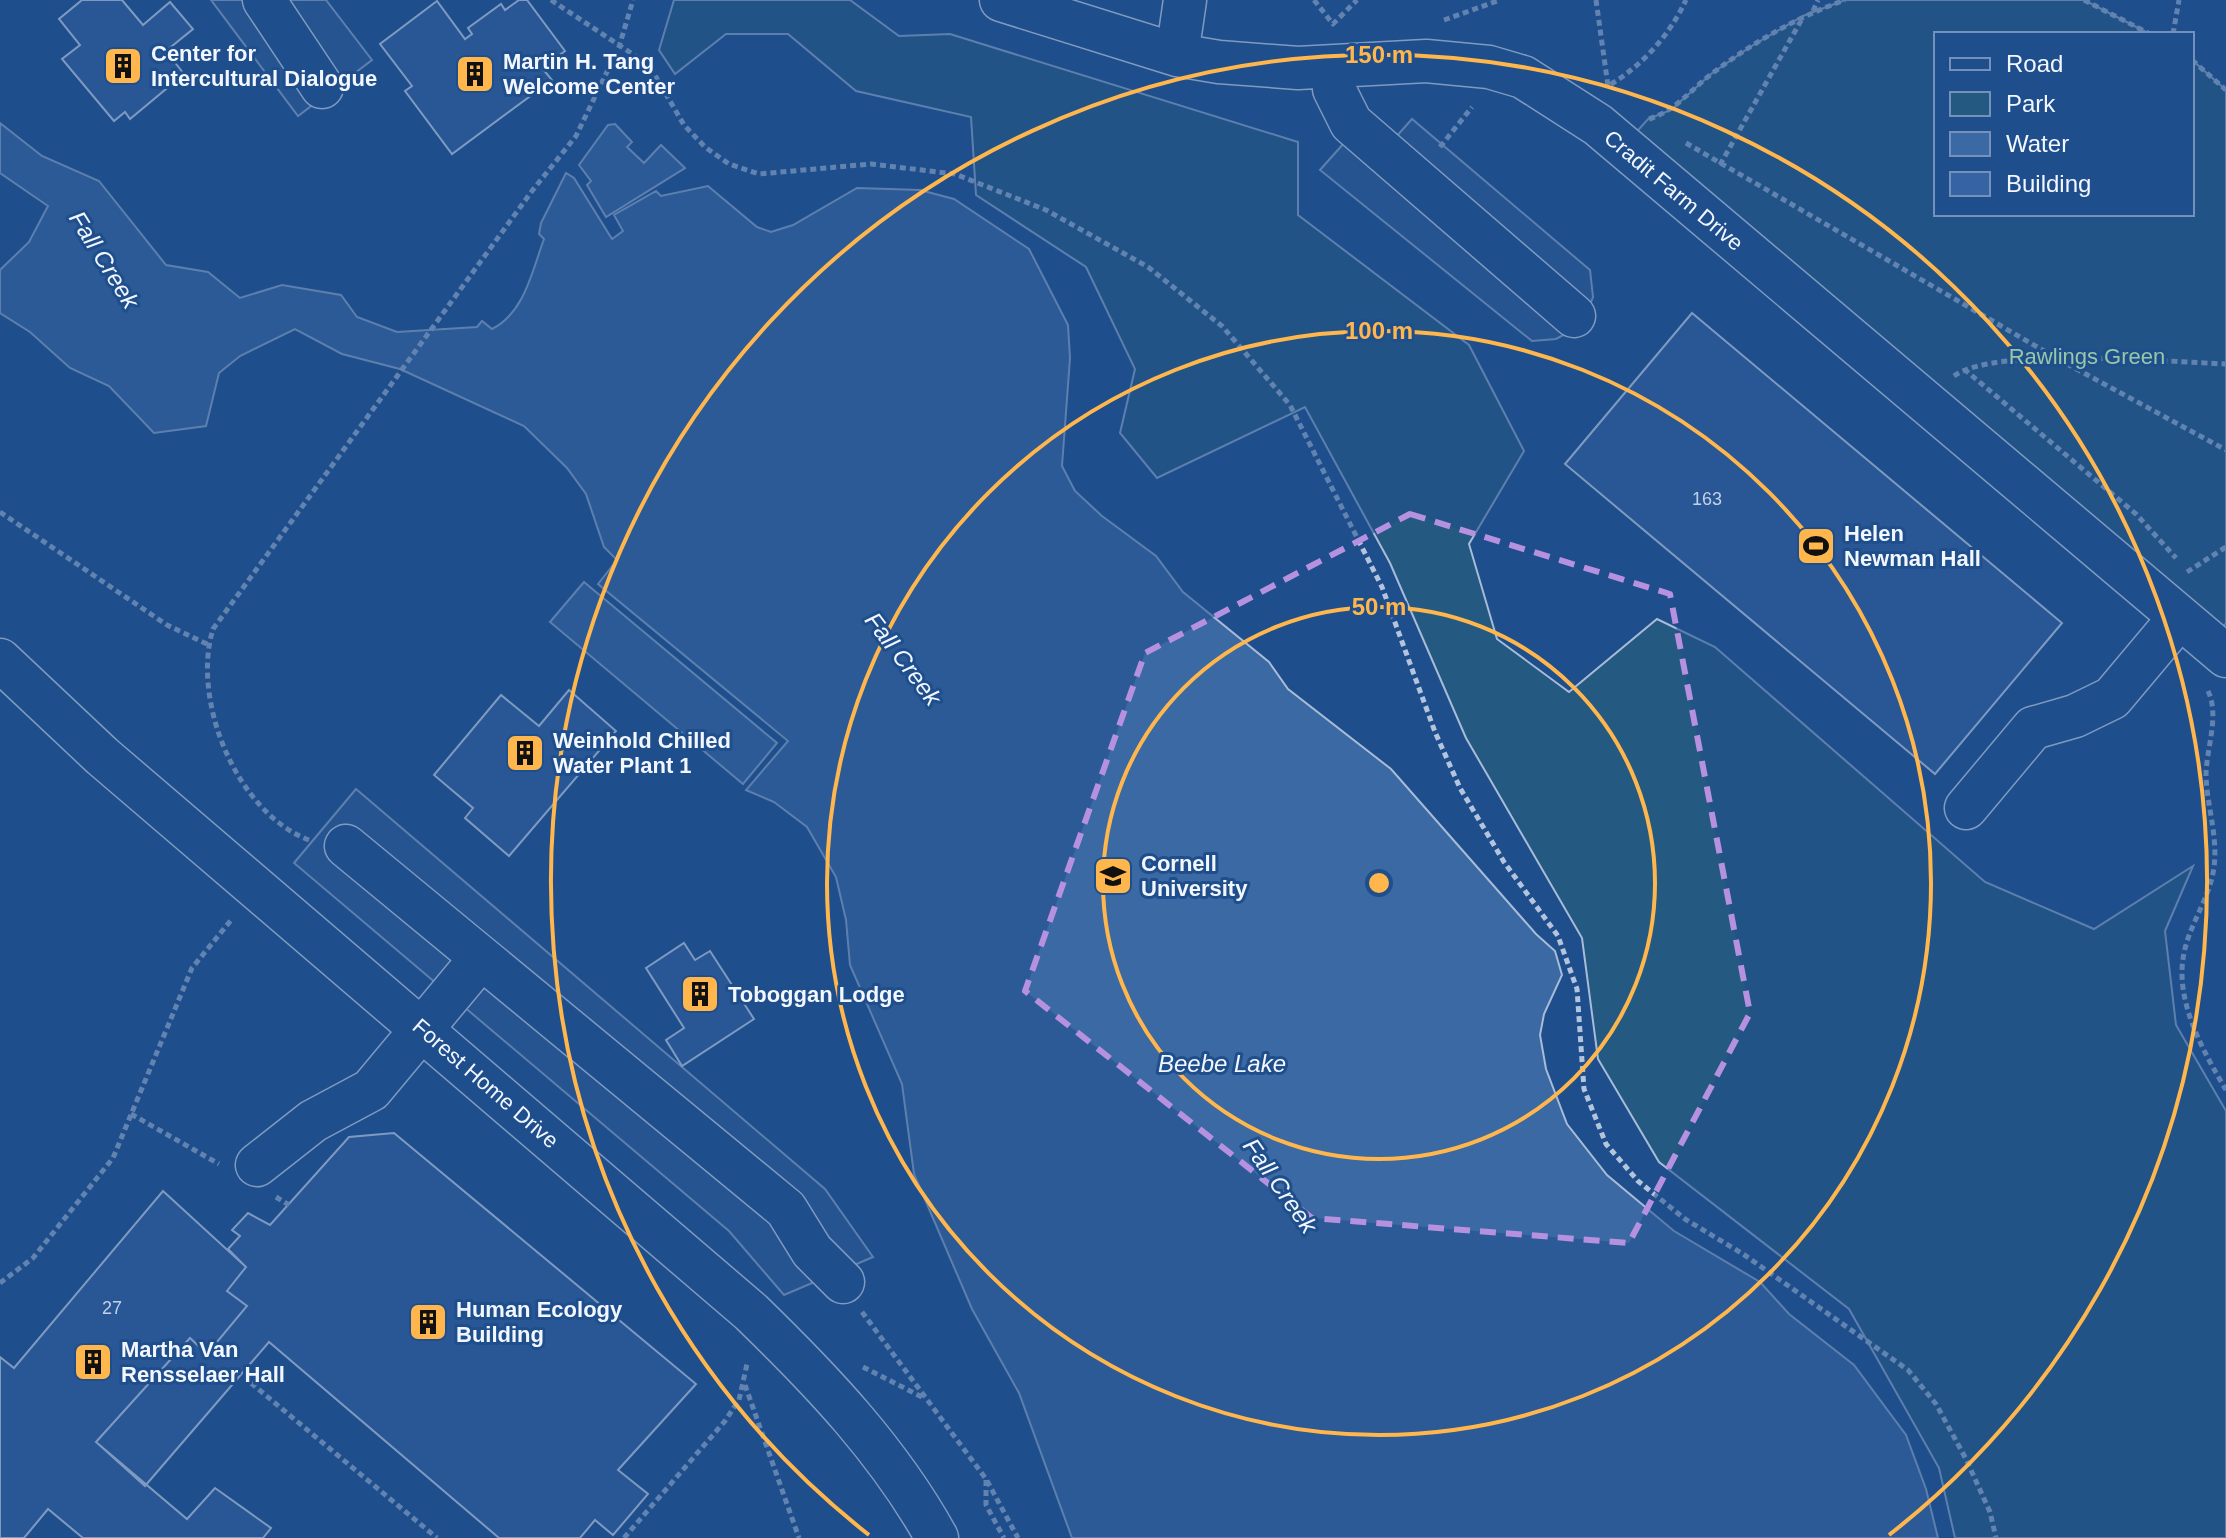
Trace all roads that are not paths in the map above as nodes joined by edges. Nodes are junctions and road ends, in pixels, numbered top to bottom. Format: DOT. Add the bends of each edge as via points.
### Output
graph roads {
  1 [pos="264,0"];
  2 [pos="1001,0"];
  3 [pos="1185,0"];
  4 [pos="1177,55"];
  5 [pos="1333,68"];
  6 [pos="322,87"];
  7 [pos="1574,316"];
  8 [pos="2188,599"];
  9 [pos="0,660"];
  10 [pos="2214,670"];
  11 [pos="1966,808"];
  12 [pos="330,844"];
  13 [pos="481,958"];
  14 [pos="422,1028"];
  15 [pos="257,1165"];
  16 [pos="843,1282"];
  17 [pos="937,1538"];
  1 -- 6 [label="street"];
  2 -- 4 [label="street, Cradit Farm Drive"];
  3 -- 4 [label="street"];
  4 -- 5 [label="street, Cradit Farm Drive"];
  5 -- 7 [label="street" via="1344,115"];
  5 -- 8 [label="street, Cradit Farm Drive" via="1462,62 1506,71 1550,92 1598,125 1927,404"];
  8 -- 10 [label="street, Cradit Farm Drive"];
  8 -- 11 [label="street" via="2112,698 2033,728"];
  9 -- 14 [label="street, Forest Home Drive" via="102,756"];
  12 -- 13 [label="street"];
  13 -- 14 [label="street"];
  13 -- 16 [label="street" via="786,1209 812,1251"];
  14 -- 15 [label="street" via="371,1090 313,1121"];
  14 -- 17 [label="street, Forest Home Drive" via="751,1312 804,1364 884,1455"];
}
